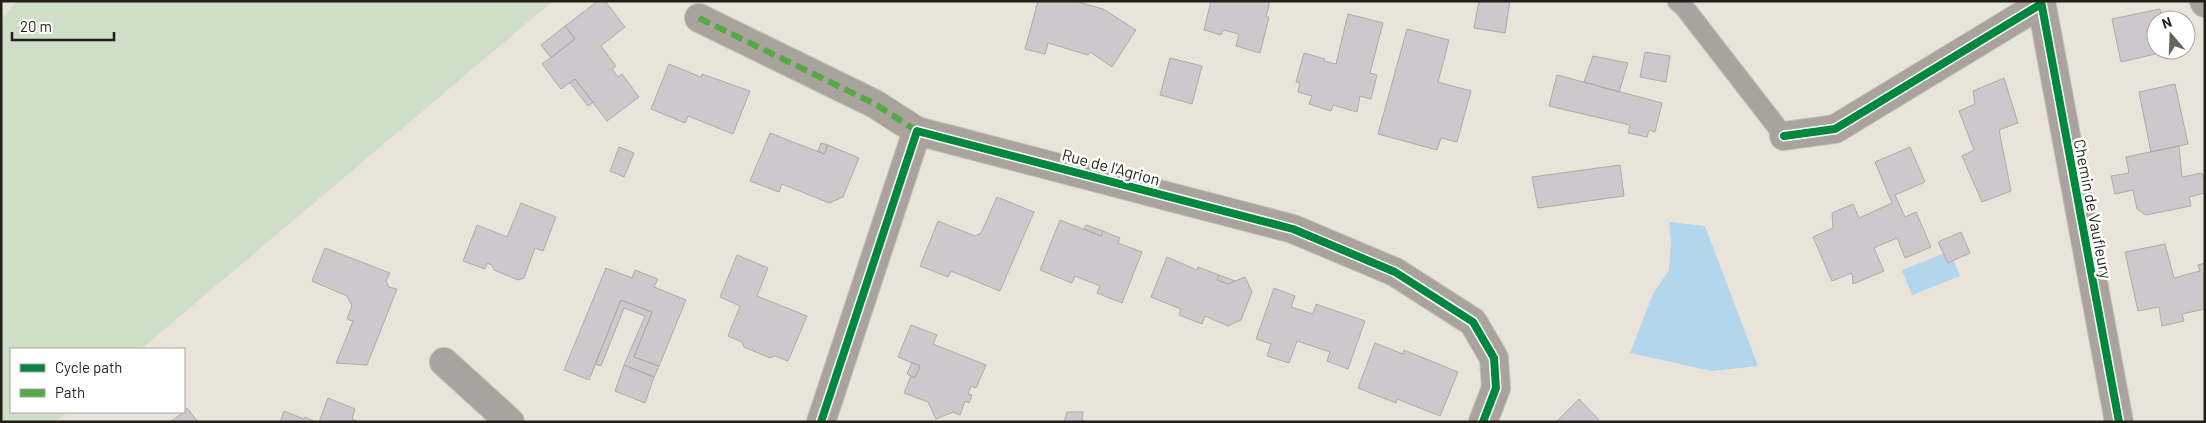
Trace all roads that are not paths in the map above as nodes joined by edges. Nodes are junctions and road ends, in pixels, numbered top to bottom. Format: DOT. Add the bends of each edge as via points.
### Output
graph roads {
  1 [pos="1677,1"];
  2 [pos="2041,3"];
  3 [pos="699,18"];
  4 [pos="917,131"];
  5 [pos="1784,136"];
  6 [pos="444,362"];
  7 [pos="510,422"];
  8 [pos="821,422"];
  9 [pos="1483,422"];
  10 [pos="2119,422"];
  1 -- 5 [label="lane"];
  2 -- 5 [label="street" via="1835,128"];
  2 -- 10 [label="street, Chemin de Vaufleury"];
  3 -- 4 [label="street, Rue de l'Agrion" via="875,104"];
  4 -- 8 [label="street"];
  4 -- 9 [label="street, Rue de l'Agrion" via="1293,229 1395,272 1473,322 1494,358 1496,388"];
  6 -- 7 [label="street"];
}
